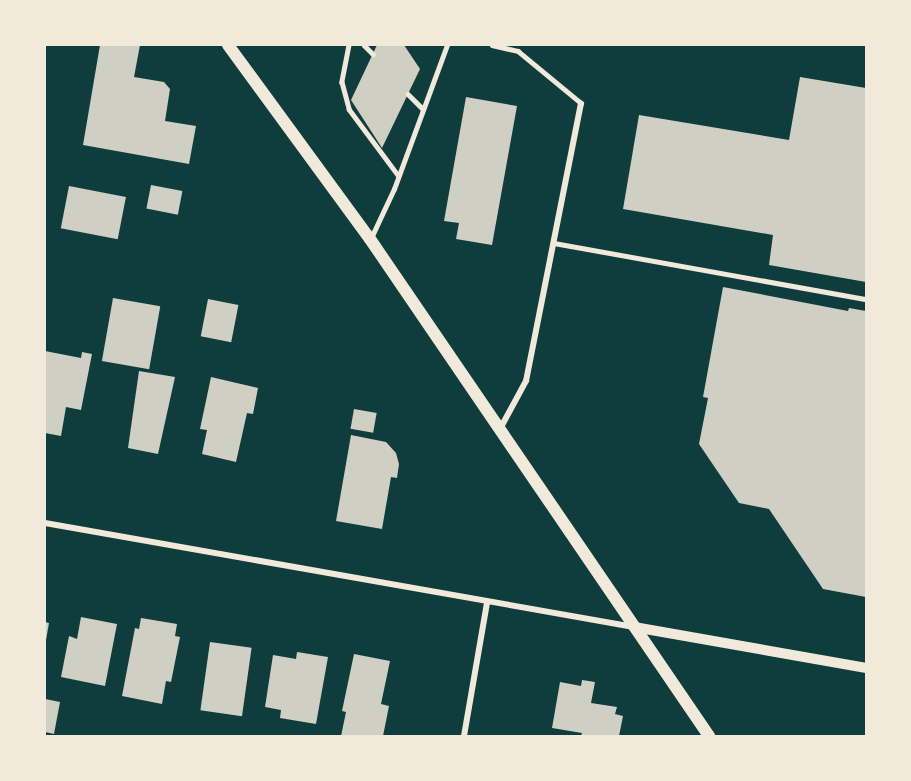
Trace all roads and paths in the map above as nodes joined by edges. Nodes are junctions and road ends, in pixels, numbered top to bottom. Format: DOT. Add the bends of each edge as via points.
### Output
graph roads {
  1 [pos="228,45"];
  2 [pos="349,45"];
  3 [pos="364,45"];
  4 [pos="447,45"];
  5 [pos="492,45"];
  6 [pos="373,54"];
  7 [pos="408,94"];
  8 [pos="581,103"];
  9 [pos="423,110"];
  10 [pos="398,176"];
  11 [pos="370,239"];
  12 [pos="554,243"];
  13 [pos="866,299"];
  14 [pos="500,429"];
  15 [pos="45,523"];
  16 [pos="487,603"];
  17 [pos="634,627"];
  18 [pos="866,668"];
  19 [pos="464,736"];
  20 [pos="709,736"];
  1 -- 11 [label="main road"];
  2 -- 10 [label="lane" via="342,82 349,109"];
  3 -- 6 [label="lane"];
  4 -- 9 [label="lane"];
  5 -- 8 [label="lane" via="518,51"];
  7 -- 9 [label="lane"];
  8 -- 12 [label="street"];
  9 -- 10 [label="lane"];
  10 -- 11 [label="lane"];
  11 -- 14 [label="main road"];
  12 -- 13 [label="lane"];
  12 -- 14 [label="street" via="526,381"];
  14 -- 17 [label="main road"];
  15 -- 16 [label="street"];
  16 -- 17 [label="street"];
  16 -- 19 [label="street"];
  17 -- 18 [label="street"];
  17 -- 20 [label="main road"];
}
